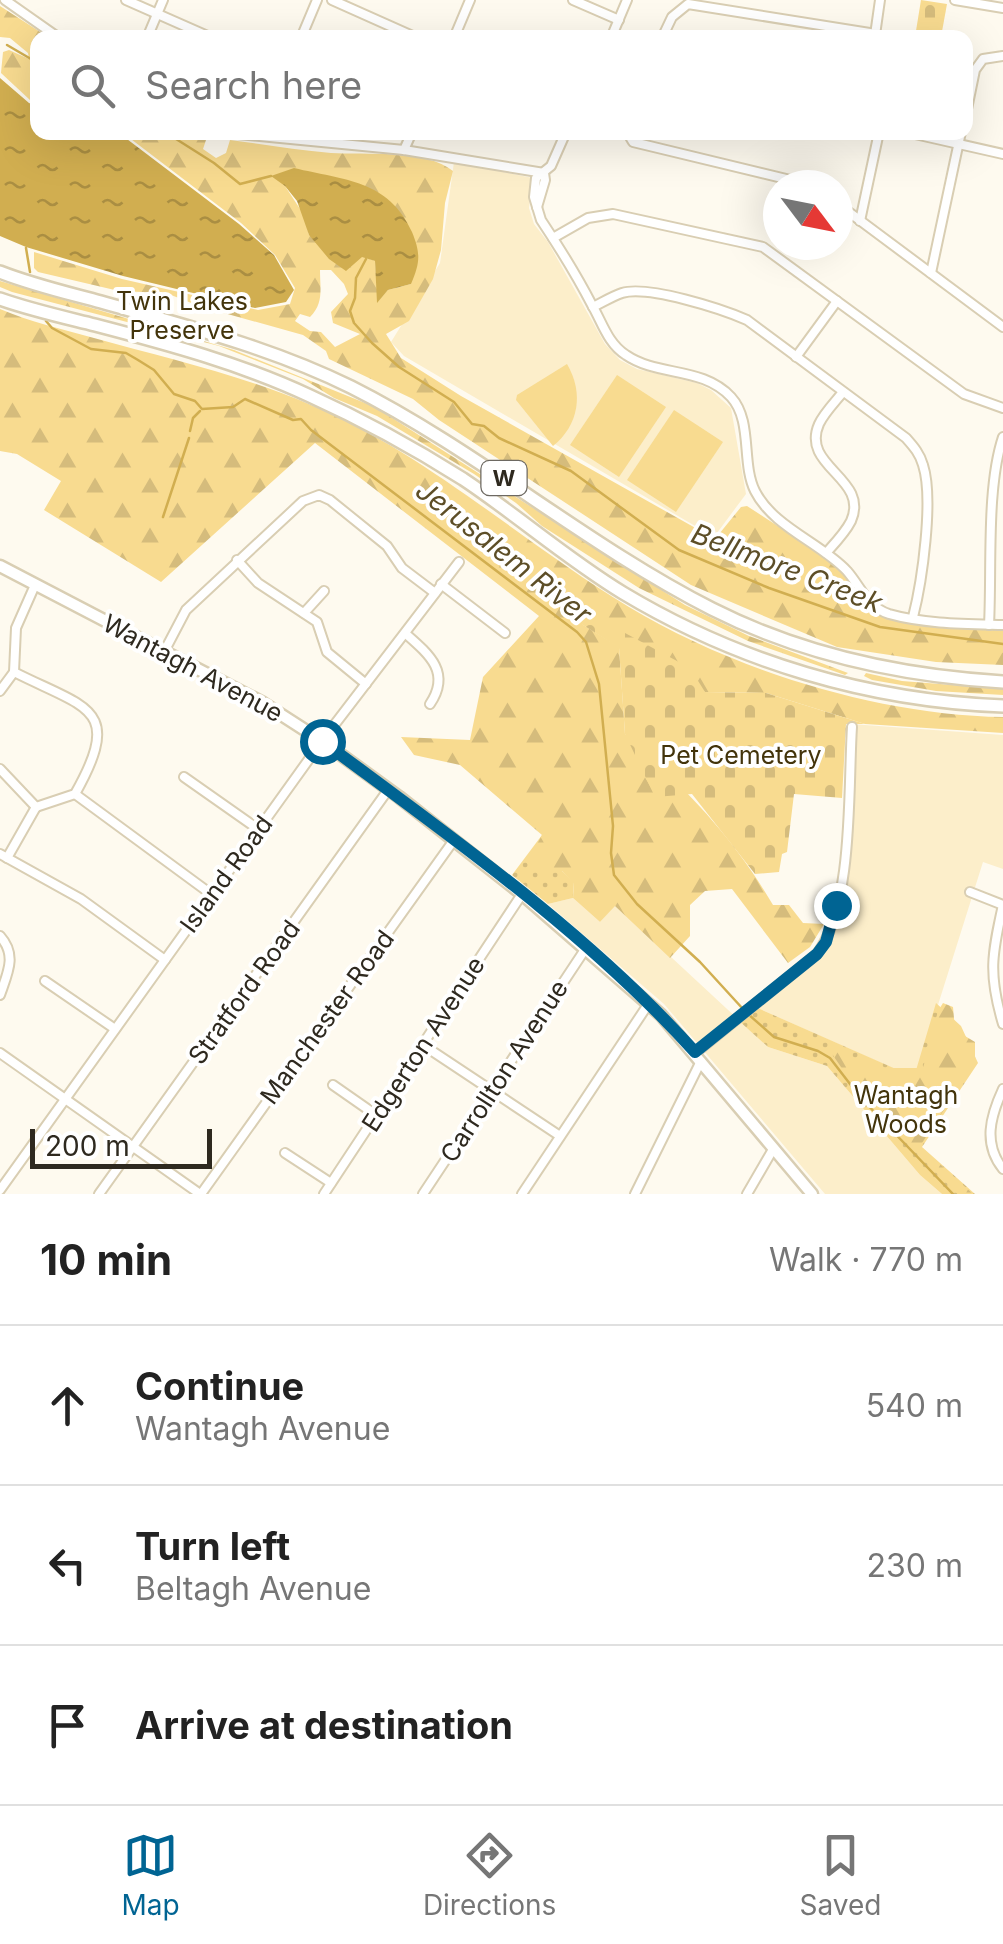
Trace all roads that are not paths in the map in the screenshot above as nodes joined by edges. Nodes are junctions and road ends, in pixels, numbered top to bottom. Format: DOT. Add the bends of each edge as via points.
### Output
graph roads {
  1 [pos="5,0"];
  2 [pos="126,0"];
  3 [pos="163,0"];
  4 [pos="317,0"];
  5 [pos="332,0"];
  6 [pos="470,0"];
  7 [pos="573,0"];
  8 [pos="627,0"];
  9 [pos="880,0"];
  10 [pos="955,0"];
  11 [pos="1003,8"];
  12 [pos="157,14"];
  13 [pos="619,20"];
  14 [pos="48,30"];
  15 [pos="150,30"];
  16 [pos="194,30"];
  17 [pos="304,30"];
  18 [pos="399,30"];
  19 [pos="457,30"];
  20 [pos="615,30"];
  21 [pos="666,30"];
  22 [pos="840,30"];
  23 [pos="876,30"];
  24 [pos="1003,56"];
  25 [pos="973,88"];
  26 [pos="308,140"];
  27 [pos="408,140"];
  28 [pos="562,140"];
  29 [pos="632,140"];
  30 [pos="878,140"];
  31 [pos="941,140"];
  32 [pos="960,140"];
  33 [pos="959,144"];
  34 [pos="404,150"];
  35 [pos="1003,154"];
  36 [pos="544,173"];
  37 [pos="763,174"];
  38 [pos="853,216"];
  39 [pos="860,221"];
  40 [pos="553,238"];
  41 [pos="0,272"];
  42 [pos="931,273"];
  43 [pos="0,299"];
  44 [pos="838,301"];
  45 [pos="594,307"];
  46 [pos="1002,324"];
  47 [pos="796,357"];
  48 [pos="842,392"];
  49 [pos="1003,408"];
  50 [pos="1003,436"];
  51 [pos="998,486"];
  52 [pos="826,553"];
  53 [pos="992,555"];
  54 [pos="1003,555"];
  55 [pos="237,560"];
  56 [pos="460,562"];
  57 [pos="0,566"];
  58 [pos="441,584"];
  59 [pos="35,585"];
  60 [pos="324,590"];
  61 [pos="435,593"];
  62 [pos="304,613"];
  63 [pos="913,618"];
  64 [pos="989,625"];
  65 [pos="1003,625"];
  66 [pos="504,633"];
  67 [pos="406,634"];
  68 [pos="165,650"];
  69 [pos="14,672"];
  70 [pos="1003,682"];
  71 [pos="366,684"];
  72 [pos="0,691"];
  73 [pos="430,704"];
  74 [pos="1003,706"];
  75 [pos="852,726"];
  76 [pos="322,741"];
  77 [pos="0,769"];
  78 [pos="184,777"];
  79 [pos="388,790"];
  80 [pos="75,794"];
  81 [pos="36,807"];
  82 [pos="258,829"];
  83 [pos="454,840"];
  84 [pos="4,856"];
  85 [pos="970,892"];
  86 [pos="211,894"];
  87 [pos="522,894"];
  88 [pos="1003,905"];
  89 [pos="0,936"];
  90 [pos="586,948"];
  91 [pos="164,960"];
  92 [pos="45,980"];
  93 [pos="0,995"];
  94 [pos="649,1003"];
  95 [pos="1003,1024"];
  96 [pos="115,1030"];
  97 [pos="422,1045"];
  98 [pos="0,1054"];
  99 [pos="698,1057"];
  100 [pos="333,1085"];
  101 [pos="1003,1090"];
  102 [pos="492,1091"];
  103 [pos="66,1098"];
  104 [pos="376,1115"];
  105 [pos="560,1136"];
  106 [pos="133,1146"];
  107 [pos="772,1150"];
  108 [pos="285,1153"];
  109 [pos="1003,1169"];
  110 [pos="331,1183"];
  111 [pos="0,1190"];
  112 [pos="99,1194"];
  113 [pos="200,1194"];
  114 [pos="324,1194"];
  115 [pos="423,1194"];
  116 [pos="522,1194"];
  117 [pos="635,1194"];
  118 [pos="746,1194"];
  119 [pos="812,1194"];
  1 -- 14 [label="street"];
  2 -- 12 [label="street"];
  3 -- 12 [label="street"];
  4 -- 17 [label="street"];
  5 -- 18 [label="street"];
  6 -- 19 [label="street"];
  7 -- 13 [label="street"];
  8 -- 13 [label="street"];
  9 -- 23 [label="street"];
  10 -- 11 [label="street"];
  12 -- 15 [label="street"];
  12 -- 16 [label="street"];
  13 -- 20 [label="street"];
  21 -- 22 [label="street" via="688,4"];
  24 -- 25 [label="street" via="983,60"];
  26 -- 34 [label="street"];
  27 -- 34 [label="street"];
  28 -- 36 [label="street"];
  29 -- 37 [label="street"];
  30 -- 39 [label="street"];
  31 -- 33 [label="street"];
  32 -- 33 [label="street"];
  33 -- 35 [label="street"];
  33 -- 42 [label="street"];
  34 -- 36 [label="street"];
  36 -- 40 [label="street" via="534,182 537,208"];
  38 -- 39 [label="street"];
  39 -- 42 [label="street"];
  40 -- 44 [label="street" via="588,218 613,214 746,242"];
  40 -- 45 [label="street"];
  41 -- 70 [label="highway, W" via="237,340 348,386 432,431 669,586 786,641 899,672"];
  42 -- 46 [label="street"];
  43 -- 74 [label="highway, W" via="190,350 307,394 448,470 621,592 769,662 896,696"];
  44 -- 47 [label="street"];
  44 -- 49 [label="street" via="964,394"];
  45 -- 47 [label="street" via="636,291 720,308"];
  45 -- 52 [label="street" via="624,354 700,376 728,394 742,418 748,476 758,496"];
  47 -- 48 [label="street"];
  48 -- 52 [label="street" via="818,424 815,442 823,462 850,486 854,509"];
  48 -- 63 [label="street" via="906,438 922,462 924,564"];
  50 -- 51 [label="street"];
  51 -- 53 [label="street"];
  52 -- 63 [label="street" via="871,605"];
  53 -- 54 [label="street"];
  53 -- 64 [label="street"];
  55 -- 61 [label="street" via="303,501 319,495 388,546 402,568"];
  55 -- 62 [label="street" via="258,583"];
  55 -- 68 [label="street" via="186,610"];
  56 -- 58 [label="street, Island Road"];
  57 -- 59 [label="main road, Wantagh Avenue"];
  58 -- 61 [label="street, Island Road"];
  58 -- 66 [label="street"];
  59 -- 68 [label="main road, Wantagh Avenue"];
  59 -- 69 [label="street" via="16,628"];
  60 -- 62 [label="street"];
  61 -- 67 [label="street, Island Road"];
  62 -- 71 [label="street" via="320,626 330,657"];
  63 -- 64 [label="street"];
  64 -- 65 [label="street"];
  67 -- 71 [label="street, Island Road"];
  67 -- 73 [label="street" via="440,675"];
  68 -- 76 [label="main road, Wantagh Avenue"];
  69 -- 72 [label="street"];
  69 -- 80 [label="street" via="94,717 100,738"];
  71 -- 76 [label="street, Island Road"];
  75 -- 99 [label="street" via="844,876 826,942"];
  76 -- 79 [label="main road, Wantagh Avenue"];
  76 -- 82 [label="street, Island Road"];
  77 -- 81 [label="street"];
  78 -- 82 [label="street"];
  79 -- 83 [label="main road, Wantagh Avenue"];
  79 -- 106 [label="street, Stratford Road"];
  80 -- 81 [label="street"];
  80 -- 86 [label="street"];
  81 -- 84 [label="street"];
  82 -- 86 [label="street, Island Road"];
  83 -- 87 [label="main road, Wantagh Avenue"];
  83 -- 113 [label="street, Manchester Road"];
  84 -- 91 [label="street"];
  85 -- 88 [label="street"];
  86 -- 91 [label="street, Island Road"];
  87 -- 90 [label="main road, Wantagh Avenue"];
  87 -- 97 [label="street, Edgerton Avenue"];
  88 -- 95 [label="street" via="991,981"];
  89 -- 93 [label="street" via="12,958"];
  90 -- 94 [label="main road, Wantagh Avenue"];
  90 -- 102 [label="street, Carrollton Avenue"];
  91 -- 96 [label="street, Island Road"];
  92 -- 96 [label="street"];
  94 -- 99 [label="main road, Wantagh Avenue"];
  94 -- 105 [label="street"];
  96 -- 103 [label="street, Island Road"];
  97 -- 102 [label="street"];
  97 -- 104 [label="street, Edgerton Avenue"];
  98 -- 103 [label="street"];
  99 -- 107 [label="main road, Wantagh Avenue"];
  99 -- 117 [label="street"];
  100 -- 104 [label="street"];
  101 -- 109 [label="street" via="989,1138"];
  102 -- 105 [label="street"];
  102 -- 115 [label="street, Carrollton Avenue"];
  103 -- 106 [label="street"];
  103 -- 111 [label="street, Island Road"];
  104 -- 110 [label="street, Edgerton Avenue"];
  105 -- 116 [label="street"];
  106 -- 112 [label="street, Stratford Road"];
  106 -- 113 [label="street"];
  107 -- 118 [label="street"];
  107 -- 119 [label="main road, Wantagh Avenue"];
  108 -- 110 [label="street"];
  110 -- 114 [label="street, Edgerton Avenue"];
}
